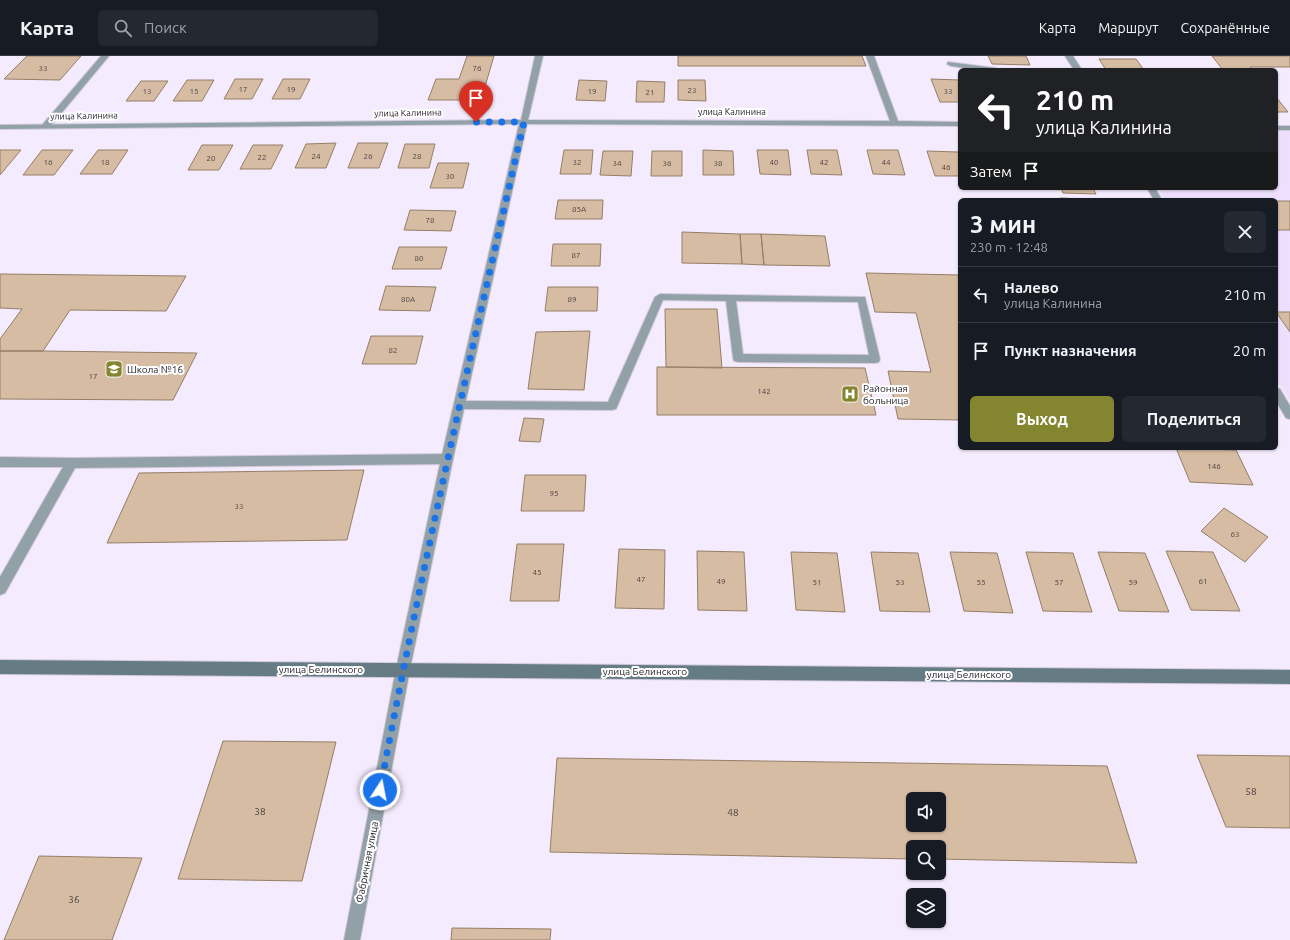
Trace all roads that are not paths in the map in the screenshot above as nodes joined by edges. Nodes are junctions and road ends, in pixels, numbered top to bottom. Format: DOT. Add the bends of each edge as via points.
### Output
graph roads {
  1 [pos="105,56"];
  2 [pos="539,56"];
  3 [pos="870,56"];
  4 [pos="1070,56"];
  5 [pos="950,64"];
  6 [pos="980,68"];
  7 [pos="1077,68"];
  8 [pos="524,122"];
  9 [pos="895,123"];
  10 [pos="958,124"];
  11 [pos="46,126"];
  12 [pos="0,127"];
  13 [pos="1278,128"];
  14 [pos="1290,128"];
  15 [pos="731,298"];
  16 [pos="1278,395"];
  17 [pos="459,405"];
  18 [pos="1290,415"];
  19 [pos="447,459"];
  20 [pos="0,462"];
  21 [pos="72,463"];
  22 [pos="0,588"];
  23 [pos="0,667"];
  24 [pos="403,669"];
  25 [pos="1290,677"];
  26 [pos="352,940"];
  1 -- 11 [label="street"];
  2 -- 8 [label="street, Фабричная улица"];
  3 -- 9 [label="street"];
  4 -- 7 [label="street"];
  5 -- 6 [label="street"];
  8 -- 9 [label="street, улица Калинина"];
  8 -- 11 [label="street, улица Калинина"];
  8 -- 17 [label="street, Фабричная улица"];
  9 -- 10 [label="street, улица Калинина"];
  11 -- 12 [label="street, улица Калинина"];
  13 -- 14 [label="street"];
  15 -- 15 [label="street" via="862,299 875,360 738,358"];
  15 -- 17 [label="street" via="660,297 612,406"];
  16 -- 18 [label="street"];
  17 -- 19 [label="street, Фабричная улица"];
  19 -- 21 [label="street"];
  19 -- 24 [label="street, Фабричная улица"];
  20 -- 21 [label="street"];
  21 -- 22 [label="street"];
  23 -- 24 [label="street, улица Белинского"];
  24 -- 25 [label="street, улица Белинского"];
  24 -- 26 [label="street, Фабричная улица"];
}
